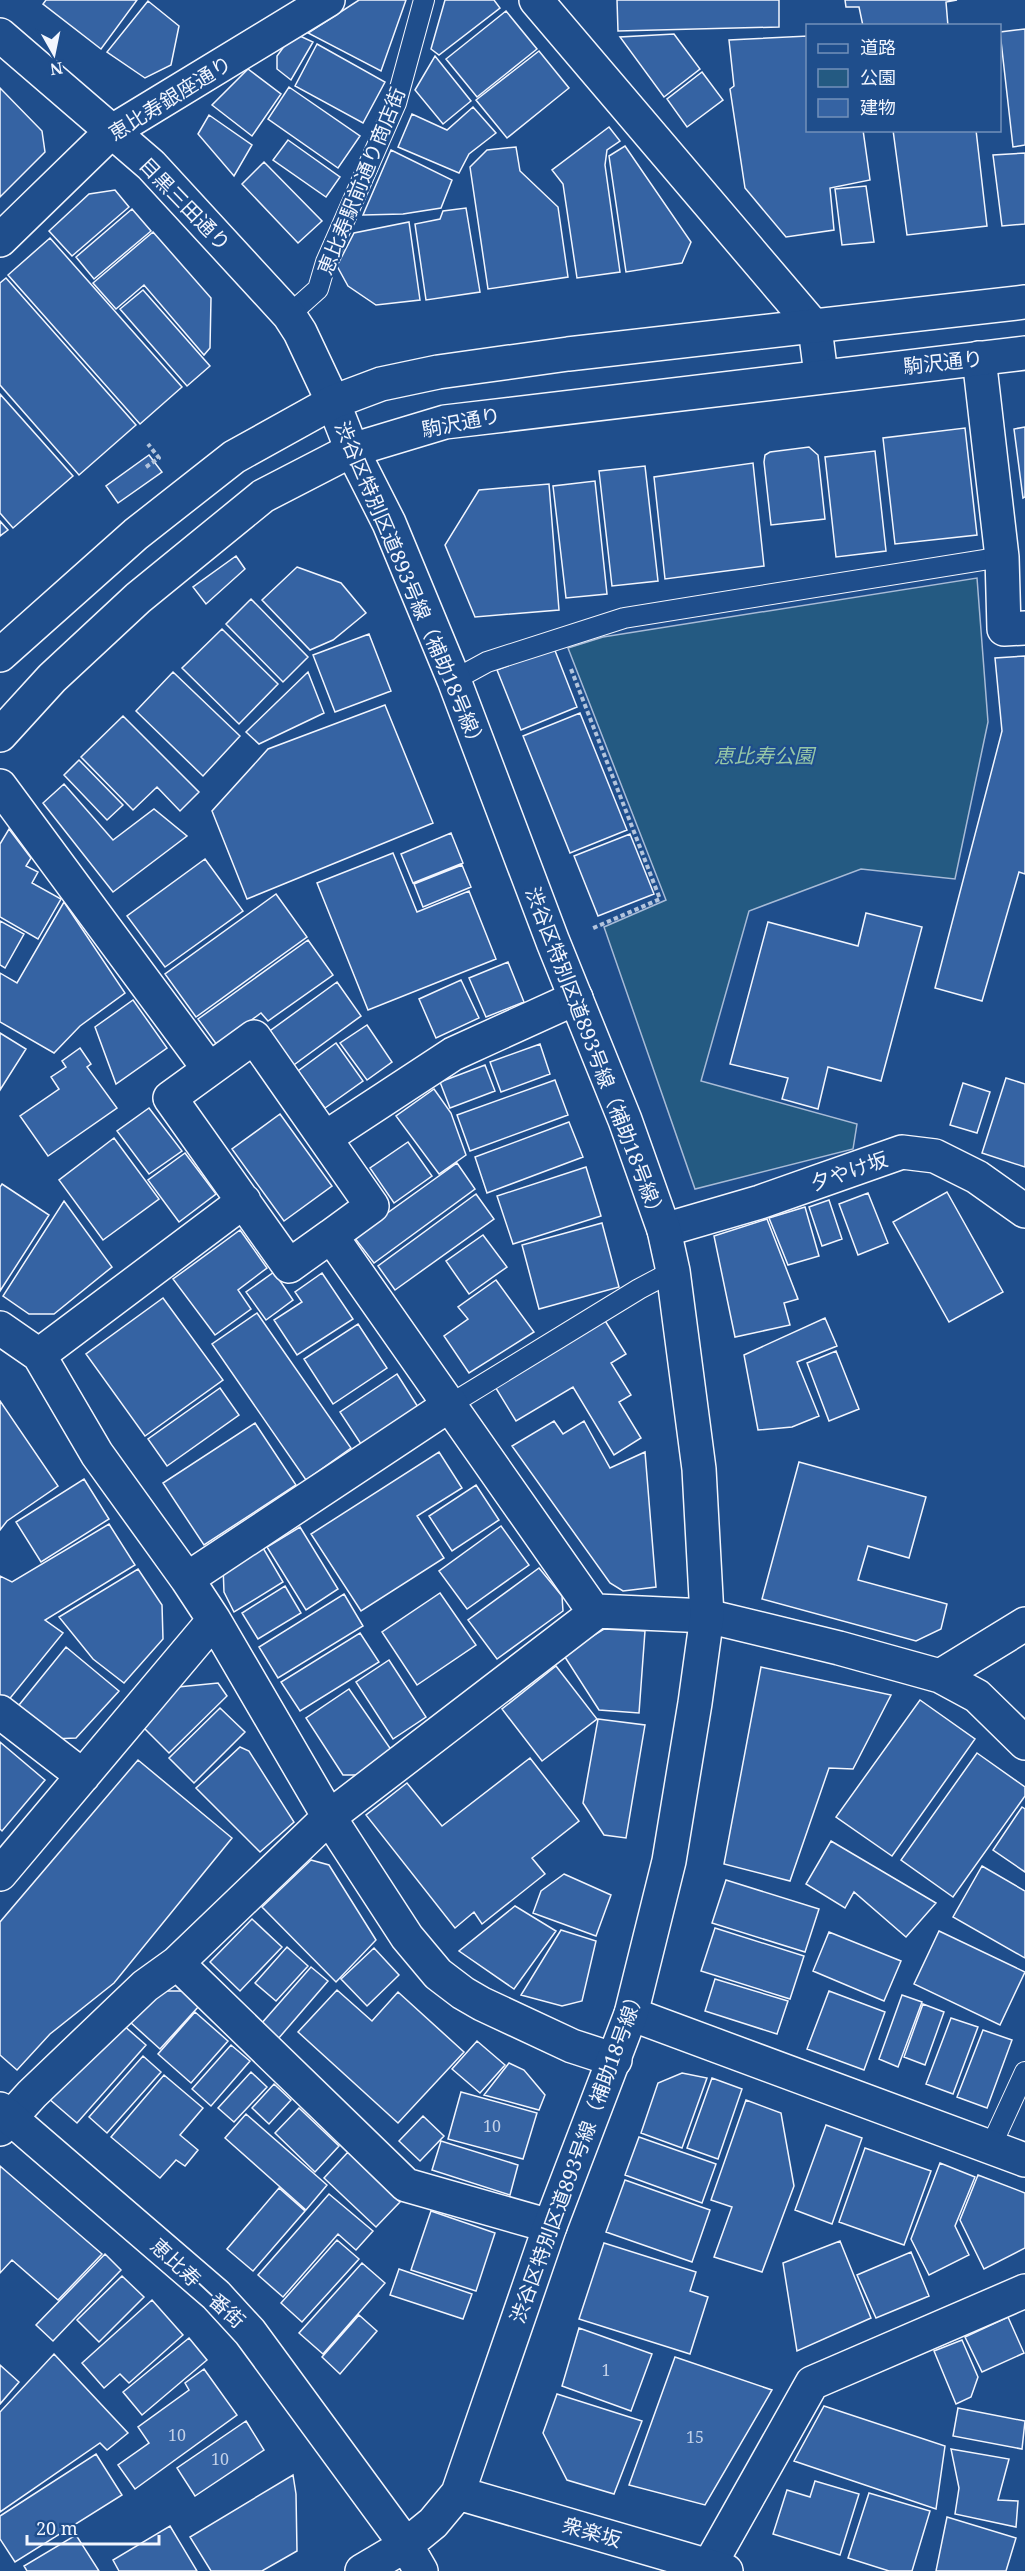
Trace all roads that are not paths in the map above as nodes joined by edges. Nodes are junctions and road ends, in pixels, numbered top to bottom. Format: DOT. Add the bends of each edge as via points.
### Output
graph roads {
  1 [pos="328,0"];
  2 [pos="424,0"];
  3 [pos="536,0"];
  4 [pos="0,35"];
  5 [pos="111,132"];
  6 [pos="0,240"];
  7 [pos="1025,302"];
  8 [pos="289,315"];
  9 [pos="815,328"];
  10 [pos="1025,353"];
  11 [pos="979,358"];
  12 [pos="821,375"];
  13 [pos="333,402"];
  14 [pos="352,450"];
  15 [pos="1002,556"];
  16 [pos="1025,628"];
  17 [pos="0,655"];
  18 [pos="454,680"];
  19 [pos="0,735"];
  20 [pos="0,786"];
  21 [pos="576,998"];
  22 [pos="209,1069"];
  23 [pos="325,1138"];
  24 [pos="244,1201"];
  25 [pos="1025,1211"];
  26 [pos="664,1230"];
  27 [pos="331,1236"];
  28 [pos="673,1271"];
  29 [pos="0,1328"];
  30 [pos="39,1355"];
  31 [pos="451,1404"];
  32 [pos="187,1579"];
  33 [pos="595,1613"];
  34 [pos="707,1616"];
  35 [pos="214,1620"];
  36 [pos="1025,1624"];
  37 [pos="940,1676"];
  38 [pos="0,1712"];
  39 [pos="1025,1743"];
  40 [pos="83,1776"];
  41 [pos="329,1817"];
  42 [pos="0,1874"];
  43 [pos="177,1963"];
  44 [pos="632,2014"];
  45 [pos="615,2060"];
  46 [pos="1025,2072"];
  47 [pos="3,2119"];
  48 [pos="992,2146"];
  49 [pos="1025,2160"];
  50 [pos="550,2226"];
  51 [pos="1025,2291"];
  52 [pos="458,2493"];
  53 [pos="413,2558"];
  54 [pos="718,2569"];
  55 [pos="362,2571"];
  1 -- 5 [label="street, 恵比寿銀座通り"];
  2 -- 8 [label="lane, 恵比寿駅前通り商店街" via="396,103 326,262 318,289"];
  3 -- 9 [label="street"];
  4 -- 5 [label="street, 目黒三田通り"];
  5 -- 6 [label="street, 恵比寿銀座通り"];
  5 -- 8 [label="street, 目黒三田通り" via="151,165"];
  7 -- 9 [label="street"];
  8 -- 13 [label="street, 目黒三田通り"];
  9 -- 12 [label="street"];
  9 -- 13 [label="street" via="438,372 381,384"];
  10 -- 11 [label="street, 駒沢通り"];
  11 -- 12 [label="street, 駒沢通り"];
  11 -- 15 [label="street"];
  12 -- 14 [label="street, 駒沢通り" via="445,422"];
  13 -- 14 [label="street, 渋谷区特別区道893号線（補助18号線）"];
  13 -- 17 [label="street" via="234,457 136,534"];
  14 -- 18 [label="street, 渋谷区特別区道893号線（補助18号線）" via="389,523"];
  14 -- 19 [label="street, 駒沢通り" via="263,496 138,598 52,678"];
  15 -- 16 [label="street" via="1004,629"];
  15 -- 18 [label="lane" via="624,618 487,662"];
  18 -- 21 [label="street, 渋谷区特別区道893号線（補助18号線）"];
  20 -- 22 [label="street"];
  21 -- 23 [label="street" via="453,1054"];
  21 -- 26 [label="street, 渋谷区特別区道893号線（補助18号線）"];
  22 -- 23 [label="street" via="254,1037"];
  22 -- 24 [label="street" via="170,1098"];
  23 -- 27 [label="street" via="372,1206"];
  24 -- 27 [label="street" via="289,1266"];
  24 -- 30 [label="street"];
  25 -- 26 [label="street, 夕やけ坂" via="977,1177 935,1156 902,1152 760,1202"];
  26 -- 28 [label="street, 渋谷区特別区道893号線（補助18号線）"];
  27 -- 31 [label="street"];
  28 -- 31 [label="lane"];
  28 -- 34 [label="street, 渋谷区特別区道893号線（補助18号線）" via="699,1469"];
  29 -- 30 [label="street"];
  30 -- 32 [label="street" via="97,1454"];
  31 -- 32 [label="street"];
  31 -- 33 [label="street"];
  32 -- 35 [label="street"];
  33 -- 34 [label="street"];
  33 -- 41 [label="street"];
  34 -- 37 [label="street"];
  34 -- 44 [label="street, 渋谷区特別区道893号線（補助18号線）" via="669,1861"];
  35 -- 40 [label="street"];
  35 -- 41 [label="street"];
  36 -- 37 [label="street"];
  37 -- 39 [label="street" via="977,1696"];
  38 -- 40 [label="street"];
  40 -- 42 [label="street"];
  41 -- 43 [label="street"];
  41 -- 45 [label="street" via="406,1937 438,1974 482,2004 572,2046"];
  43 -- 47 [label="street" via="145,1986"];
  43 -- 50 [label="street" via="406,2185"];
  44 -- 45 [label="street, 渋谷区特別区道893号線（補助18号線）"];
  44 -- 48 [label="street"];
  45 -- 50 [label="street, 渋谷区特別区道893号線（補助18号線）"];
  46 -- 48 [label="lane"];
  47 -- 53 [label="street, 恵比寿一番街" via="216,2295 250,2331"];
  48 -- 49 [label="street"];
  50 -- 52 [label="street, 渋谷区特別区道893号線（補助18号線）"];
  51 -- 54 [label="street" via="812,2382"];
  52 -- 53 [label="street, 渋谷区特別区道893号線（補助18号線）" via="433,2523"];
  52 -- 54 [label="street, 衆楽坂"];
  53 -- 55 [label="street, 渋谷区特別区道893号線（補助18号線）"];
}
